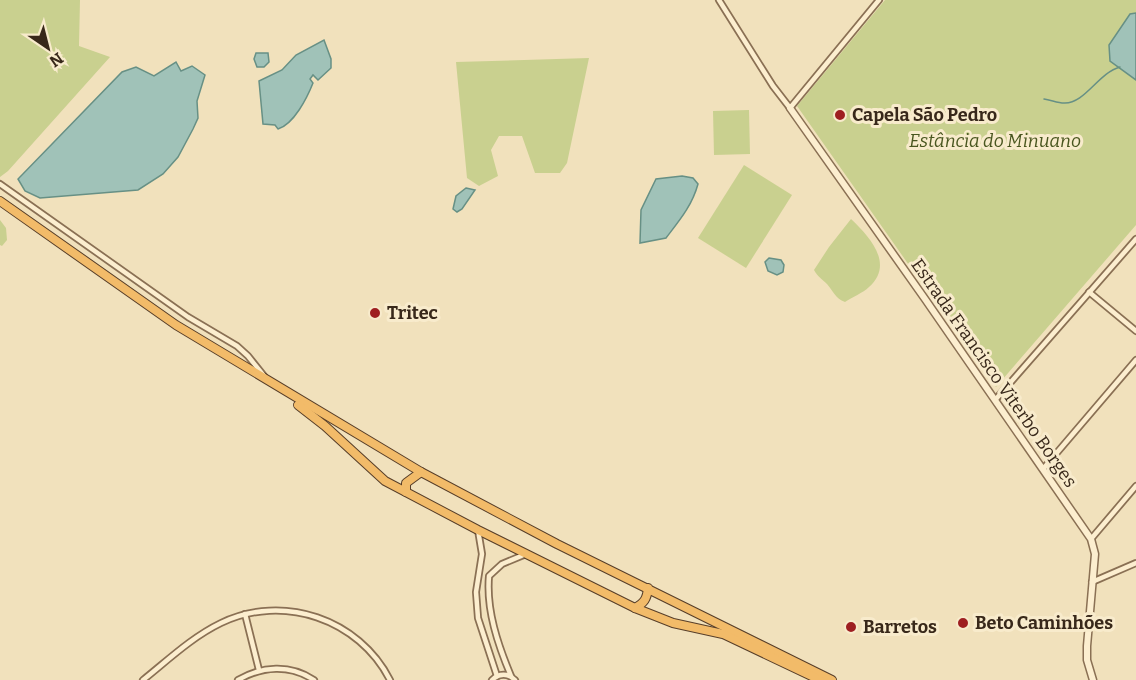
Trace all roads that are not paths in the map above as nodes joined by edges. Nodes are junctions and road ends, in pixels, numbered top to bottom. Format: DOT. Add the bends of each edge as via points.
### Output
graph roads {
  1 [pos="719,0"];
  2 [pos="879,0"];
  3 [pos="790,108"];
  4 [pos="0,184"];
  5 [pos="0,203"];
  6 [pos="1136,239"];
  7 [pos="1089,292"];
  8 [pos="1136,331"];
  9 [pos="1136,360"];
  10 [pos="268,382"];
  11 [pos="996,399"];
  12 [pos="1043,469"];
  13 [pos="420,472"];
  14 [pos="1136,486"];
  15 [pos="406,492"];
  16 [pos="478,530"];
  17 [pos="1091,539"];
  18 [pos="528,554"];
  19 [pos="1136,563"];
  20 [pos="1092,582"];
  21 [pos="648,588"];
  22 [pos="635,608"];
  23 [pos="245,614"];
  24 [pos="259,670"];
  25 [pos="497,676"];
  26 [pos="513,678"];
  27 [pos="143,680"];
  28 [pos="237,680"];
  29 [pos="314,680"];
  30 [pos="390,680"];
  31 [pos="492,680"];
  32 [pos="820,680"];
  33 [pos="832,680"];
  34 [pos="1093,680"];
  1 -- 3 [label="street"];
  2 -- 3 [label="street"];
  3 -- 11 [label="street, Estrada Francisco Viterbo Borges"];
  4 -- 10 [label="street" via="188,317 237,346"];
  5 -- 10 [label="highway" via="176,325"];
  5 -- 15 [label="highway" via="130,299 303,408 370,469"];
  6 -- 7 [label="street"];
  7 -- 8 [label="street"];
  7 -- 11 [label="street"];
  9 -- 12 [label="street"];
  10 -- 13 [label="highway"];
  11 -- 12 [label="street, Estrada Francisco Viterbo Borges"];
  12 -- 17 [label="street, Estrada Francisco Viterbo Borges"];
  13 -- 15 [label="highway" via="406,483"];
  13 -- 21 [label="highway"];
  14 -- 17 [label="street"];
  15 -- 16 [label="highway"];
  16 -- 18 [label="highway"];
  16 -- 25 [label="street" via="482,554 476,592 478,618"];
  17 -- 20 [label="street, Estrada Francisco Viterbo Borges" via="1095,554"];
  18 -- 22 [label="highway"];
  18 -- 26 [label="street" via="502,564 489,576 492,620"];
  19 -- 20 [label="street"];
  20 -- 34 [label="street, Estrada Francisco Viterbo Borges" via="1086,646"];
  21 -- 22 [label="highway" via="645,602"];
  21 -- 33 [label="highway"];
  22 -- 32 [label="highway" via="723,634"];
  23 -- 24 [label="street"];
  23 -- 27 [label="street" via="196,638"];
  23 -- 30 [label="street" via="287,610 327,621 362,644"];
  24 -- 28 [label="street"];
  24 -- 29 [label="street" via="289,670"];
  25 -- 26 [label="street"];
  25 -- 31 [label="street"];
}
